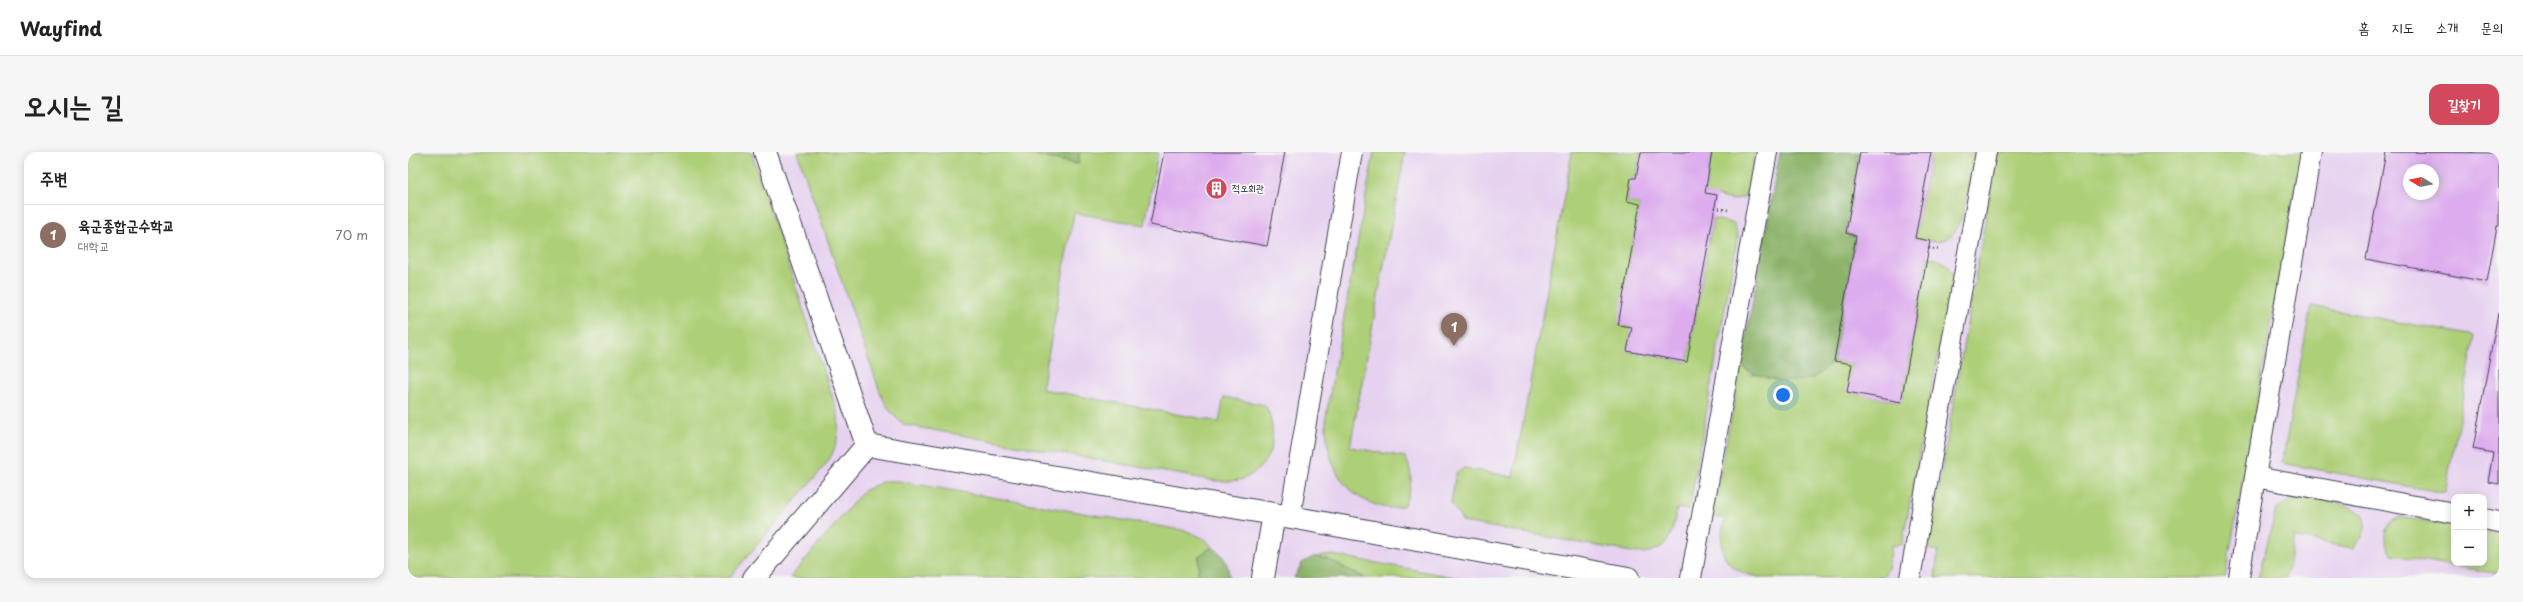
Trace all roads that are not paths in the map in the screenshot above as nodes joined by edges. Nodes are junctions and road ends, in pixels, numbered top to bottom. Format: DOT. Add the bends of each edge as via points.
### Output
graph roads {
  1 [pos="765,152"];
  2 [pos="1352,152"];
  3 [pos="1767,152"];
  4 [pos="1986,152"];
  5 [pos="2311,152"];
  6 [pos="867,445"];
  7 [pos="2255,477"];
  8 [pos="2451,512"];
  9 [pos="1282,515"];
  10 [pos="2487,520"];
  11 [pos="2499,522"];
  12 [pos="754,578"];
  13 [pos="1263,578"];
  14 [pos="1628,578"];
  15 [pos="1691,578"];
  16 [pos="1910,578"];
  17 [pos="2240,578"];
  1 -- 6 [label="street"];
  2 -- 9 [label="lane"];
  3 -- 15 [label="lane"];
  4 -- 16 [label="lane"];
  5 -- 7 [label="lane"];
  6 -- 9 [label="street"];
  6 -- 12 [label="street"];
  7 -- 8 [label="lane"];
  7 -- 17 [label="lane"];
  9 -- 13 [label="street"];
  9 -- 14 [label="street"];
  10 -- 11 [label="lane"];
}
